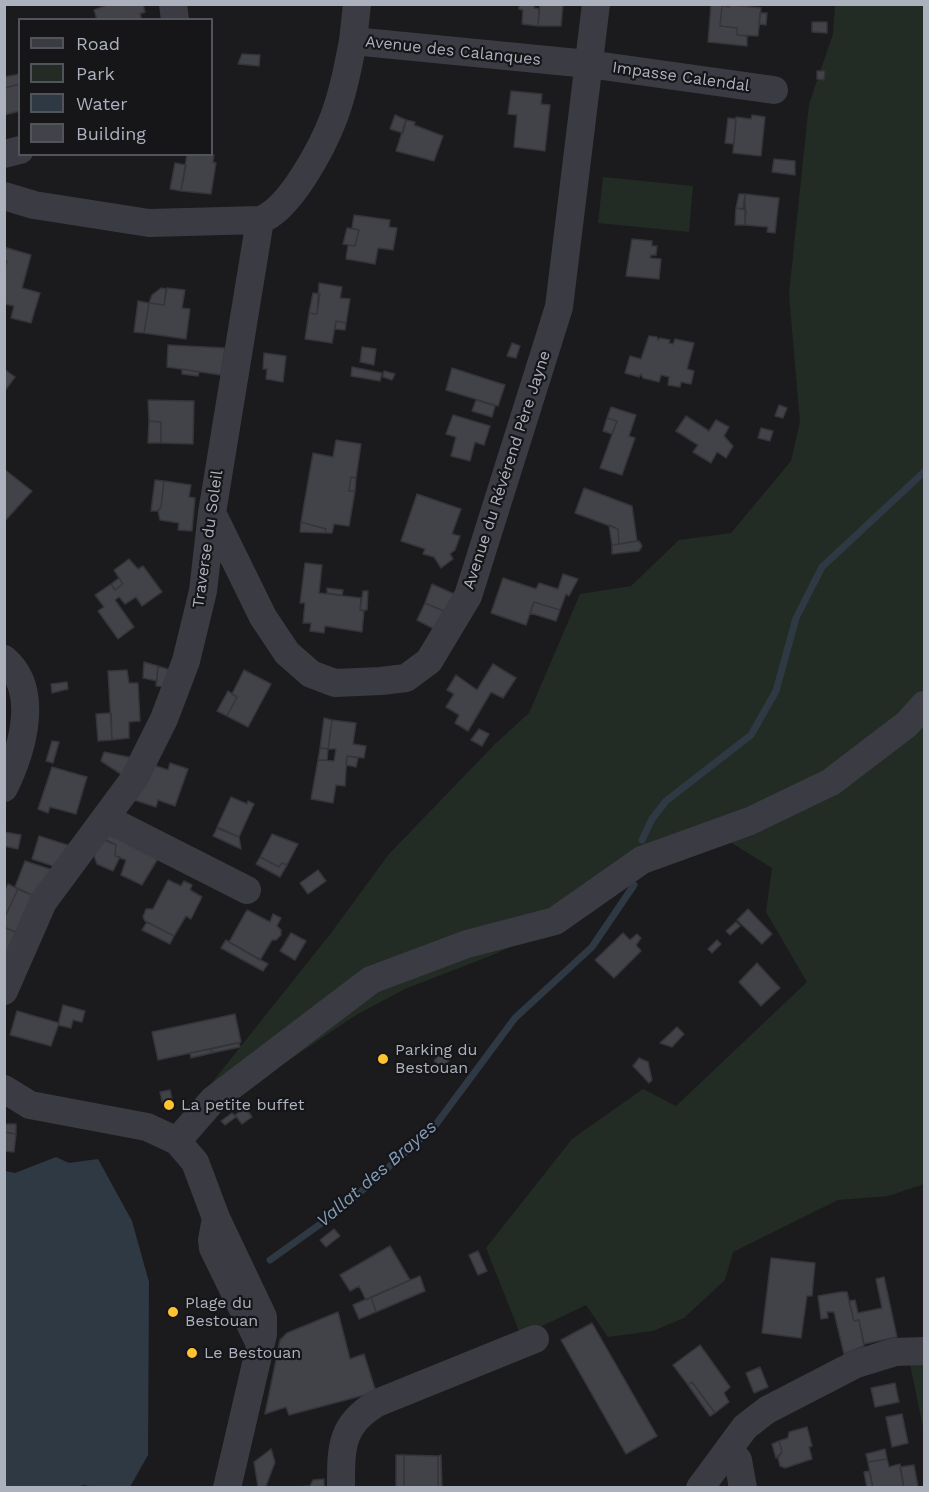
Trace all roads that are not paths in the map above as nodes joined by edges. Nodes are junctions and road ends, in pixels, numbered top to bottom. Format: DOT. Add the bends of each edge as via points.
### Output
graph roads {
  1 [pos="357,4"];
  2 [pos="596,4"];
  3 [pos="353,41"];
  4 [pos="588,64"];
  5 [pos="774,90"];
  6 [pos="8,195"];
  7 [pos="260,220"];
  8 [pos="212,513"];
  9 [pos="4,659"];
  10 [pos="924,705"];
  11 [pos="4,788"];
  12 [pos="106,819"];
  13 [pos="247,890"];
  14 [pos="4,991"];
  15 [pos="4,1089"];
  16 [pos="177,1141"];
  17 [pos="535,1339"];
  18 [pos="924,1351"];
  19 [pos="729,1450"];
  20 [pos="227,1488"];
  21 [pos="341,1488"];
  22 [pos="700,1488"];
  23 [pos="744,1488"];
  1 -- 3 [label="street"];
  2 -- 4 [label="street"];
  3 -- 4 [label="street, Avenue des Calanques"];
  3 -- 7 [label="street, Avenue des Calanques" via="329,127 286,201"];
  4 -- 5 [label="street, Impasse Calendal"];
  4 -- 8 [label="street, Avenue du Révérend Père Jayne" via="559,307 468,596 429,661 406,678 381,681 334,683 311,674 287,653 263,617"];
  6 -- 7 [label="street" via="34,205 149,223"];
  7 -- 8 [label="street, Traverse du Soleil"];
  8 -- 12 [label="street, Traverse du Soleil" via="203,591 186,661 134,779"];
  9 -- 11 [label="street" via="25,688 26,705 15,763"];
  10 -- 16 [label="street" via="907,724 831,782 750,821 642,860 555,921 467,944 371,980 213,1100"];
  12 -- 13 [label="street"];
  12 -- 14 [label="street, Traverse du Soleil" via="43,902"];
  15 -- 16 [label="street" via="30,1105 147,1127"];
  16 -- 20 [label="street" via="195,1162 216,1218 263,1317"];
  17 -- 21 [label="street" via="362,1412 344,1438"];
  18 -- 19 [label="street" via="895,1352 856,1364 816,1384 756,1418"];
  19 -- 22 [label="street"];
  19 -- 23 [label="street" via="738,1460"];
}
